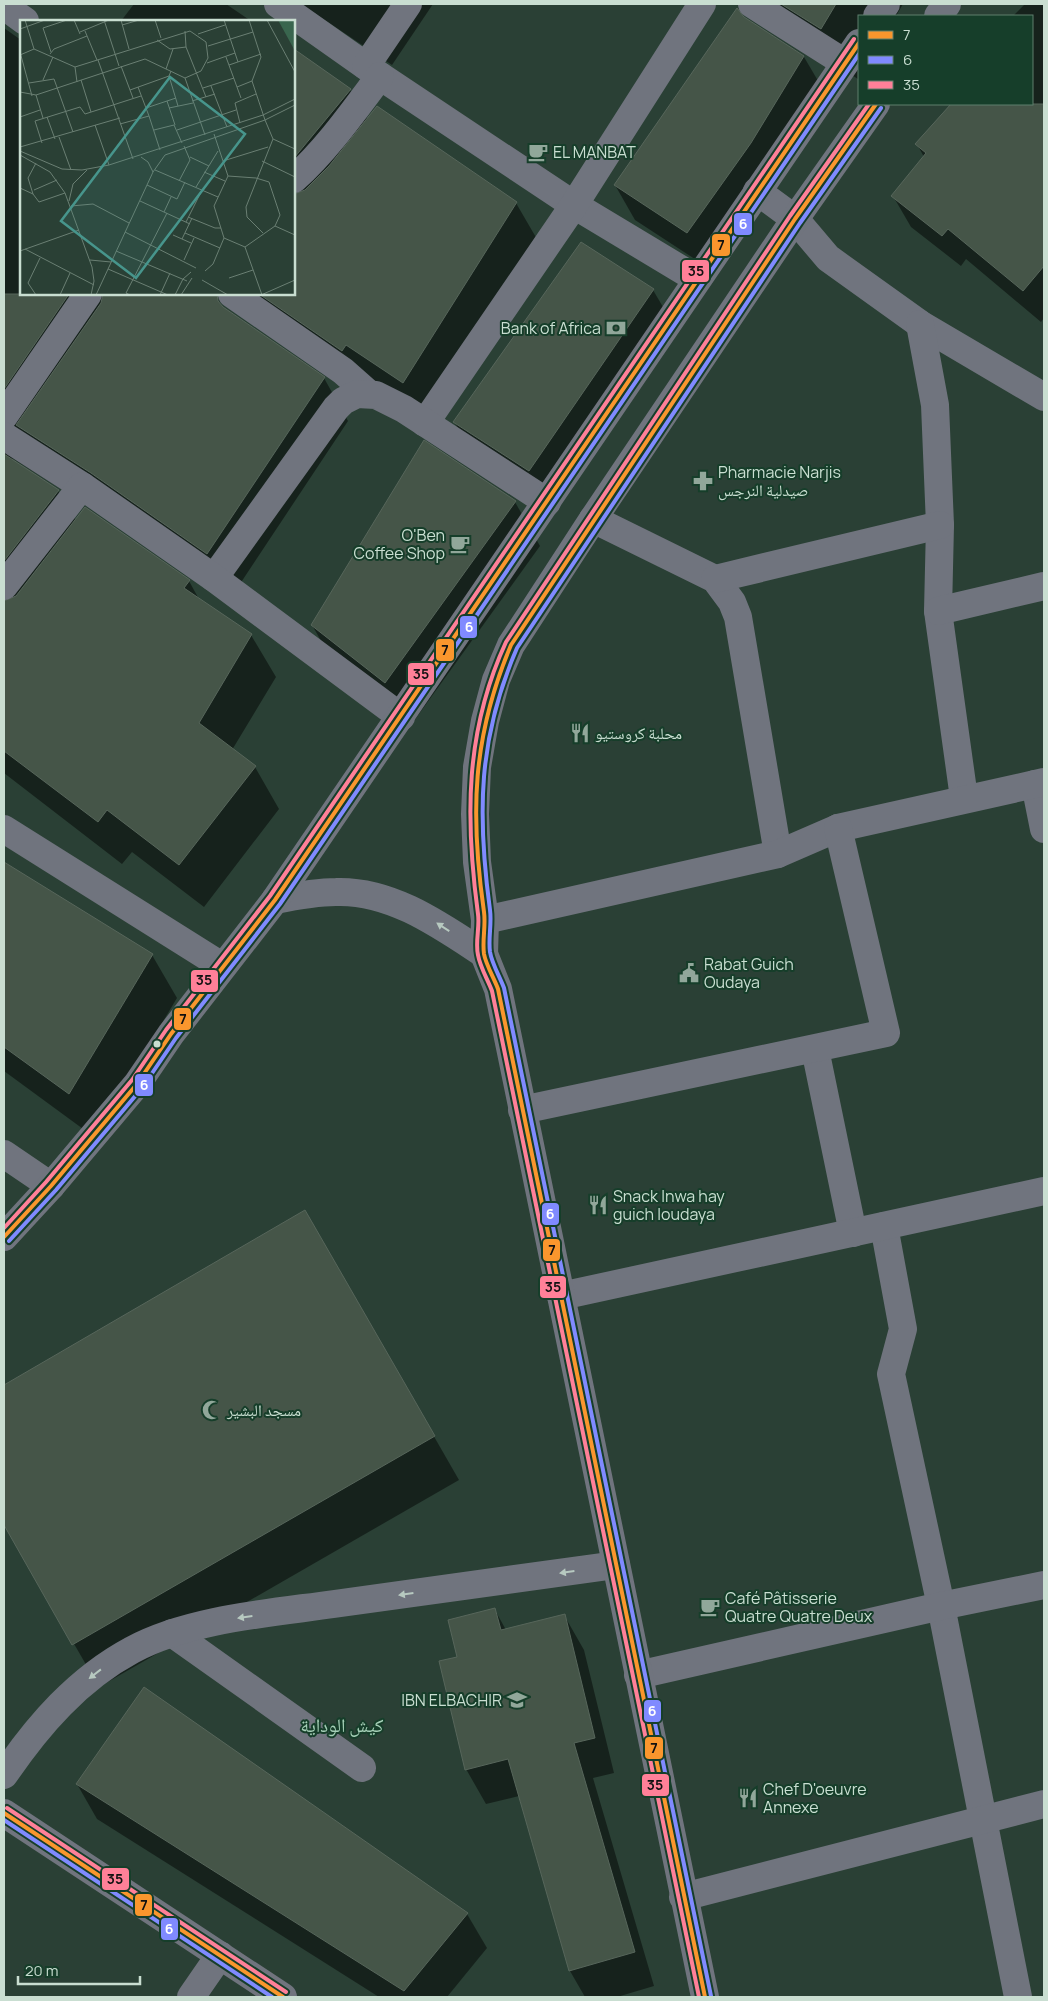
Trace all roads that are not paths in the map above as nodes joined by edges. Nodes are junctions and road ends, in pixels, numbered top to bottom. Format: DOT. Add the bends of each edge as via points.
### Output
graph roads {
  1 [pos="278,4"];
  2 [pos="408,4"];
  3 [pos="702,4"];
  4 [pos="752,4"];
  5 [pos="886,4"];
  6 [pos="947,4"];
  7 [pos="4,6"];
  8 [pos="878,15"];
  9 [pos="939,15"];
  10 [pos="24,20"];
  11 [pos="852,53"];
  12 [pos="373,71"];
  13 [pos="875,105"];
  14 [pos="295,178"];
  15 [pos="757,191"];
  16 [pos="574,205"];
  17 [pos="795,219"];
  18 [pos="696,279"];
  19 [pos="87,295"];
  20 [pos="233,295"];
  21 [pos="920,324"];
  22 [pos="1042,390"];
  23 [pos="369,394"];
  24 [pos="4,416"];
  25 [pos="425,423"];
  26 [pos="4,436"];
  27 [pos="82,486"];
  28 [pos="547,502"];
  29 [pos="593,519"];
  30 [pos="940,525"];
  31 [pos="214,578"];
  32 [pos="715,579"];
  33 [pos="4,586"];
  34 [pos="1044,586"];
  35 [pos="938,611"];
  36 [pos="401,717"];
  37 [pos="1040,783"];
  38 [pos="964,798"];
  39 [pos="838,828"];
  40 [pos="4,829"];
  41 [pos="1044,830"];
  42 [pos="778,854"];
  43 [pos="275,900"];
  44 [pos="485,920"];
  45 [pos="484,954"];
  46 [pos="222,966"];
  47 [pos="815,1049"];
  48 [pos="522,1110"];
  49 [pos="4,1154"];
  50 [pos="51,1186"];
  51 [pos="1044,1191"];
  52 [pos="884,1226"];
  53 [pos="853,1233"];
  54 [pos="4,1237"];
  55 [pos="561,1296"];
  56 [pos="616,1565"];
  57 [pos="1044,1585"];
  58 [pos="941,1606"];
  59 [pos="172,1634"];
  60 [pos="638,1675"];
  61 [pos="362,1768"];
  62 [pos="4,1775"];
  63 [pos="1044,1804"];
  64 [pos="4,1813"];
  65 [pos="984,1820"];
  66 [pos="683,1896"];
  67 [pos="220,1955"];
  68 [pos="191,1997"];
  69 [pos="283,1997"];
  70 [pos="705,1997"];
  71 [pos="1018,1997"];
  1 -- 12 [label="street"];
  2 -- 12 [label="street"];
  3 -- 16 [label="street"];
  4 -- 11 [label="street"];
  5 -- 8 [label="street"];
  6 -- 9 [label="street"];
  7 -- 10 [label="street"];
  11 -- 15 [label="street"];
  12 -- 14 [label="street" via="311,164"];
  12 -- 16 [label="street"];
  13 -- 17 [label="street"];
  15 -- 17 [label="street"];
  15 -- 18 [label="street"];
  16 -- 18 [label="street"];
  16 -- 25 [label="street"];
  17 -- 21 [label="street" via="828,258"];
  17 -- 29 [label="street"];
  18 -- 28 [label="street"];
  19 -- 24 [label="street"];
  20 -- 23 [label="street" via="343,371"];
  21 -- 22 [label="street"];
  21 -- 30 [label="street" via="935,405"];
  23 -- 25 [label="street" via="404,409"];
  23 -- 31 [label="street" via="357,394 336,408"];
  25 -- 28 [label="street"];
  26 -- 27 [label="street"];
  27 -- 31 [label="street"];
  27 -- 33 [label="street"];
  28 -- 36 [label="street"];
  29 -- 32 [label="street"];
  29 -- 44 [label="street" via="511,645 484,721 475,814 477,862"];
  30 -- 32 [label="street"];
  30 -- 35 [label="street"];
  31 -- 36 [label="street"];
  32 -- 42 [label="street" via="732,602 738,617"];
  34 -- 35 [label="street"];
  35 -- 38 [label="street"];
  36 -- 43 [label="street"];
  37 -- 38 [label="street"];
  37 -- 41 [label="street"];
  38 -- 39 [label="street"];
  39 -- 42 [label="street"];
  39 -- 47 [label="street" via="886,1033"];
  40 -- 46 [label="street"];
  42 -- 44 [label="street"];
  45 -- 43 [label="street, one-way" via="431,920 371,896 338,892"];
  43 -- 46 [label="street"];
  44 -- 45 [label="street"];
  45 -- 48 [label="street" via="498,989"];
  46 -- 50 [label="street" via="137,1084"];
  47 -- 48 [label="street"];
  47 -- 53 [label="street"];
  48 -- 55 [label="street"];
  49 -- 50 [label="street"];
  50 -- 54 [label="street"];
  51 -- 52 [label="street"];
  52 -- 53 [label="street"];
  52 -- 58 [label="street" via="903,1329 891,1374"];
  53 -- 55 [label="street"];
  55 -- 56 [label="street"];
  56 -- 59 [label="street, one-way" via="238,1618"];
  56 -- 60 [label="street"];
  57 -- 58 [label="street"];
  58 -- 60 [label="street"];
  58 -- 65 [label="street"];
  59 -- 61 [label="street"];
  59 -- 62 [label="street, one-way" via="133,1649 96,1672 58,1706 25,1744"];
  60 -- 66 [label="street"];
  63 -- 65 [label="street"];
  64 -- 67 [label="street"];
  65 -- 66 [label="street"];
  65 -- 71 [label="street"];
  66 -- 70 [label="street"];
  67 -- 68 [label="street"];
  67 -- 69 [label="street"];
}
